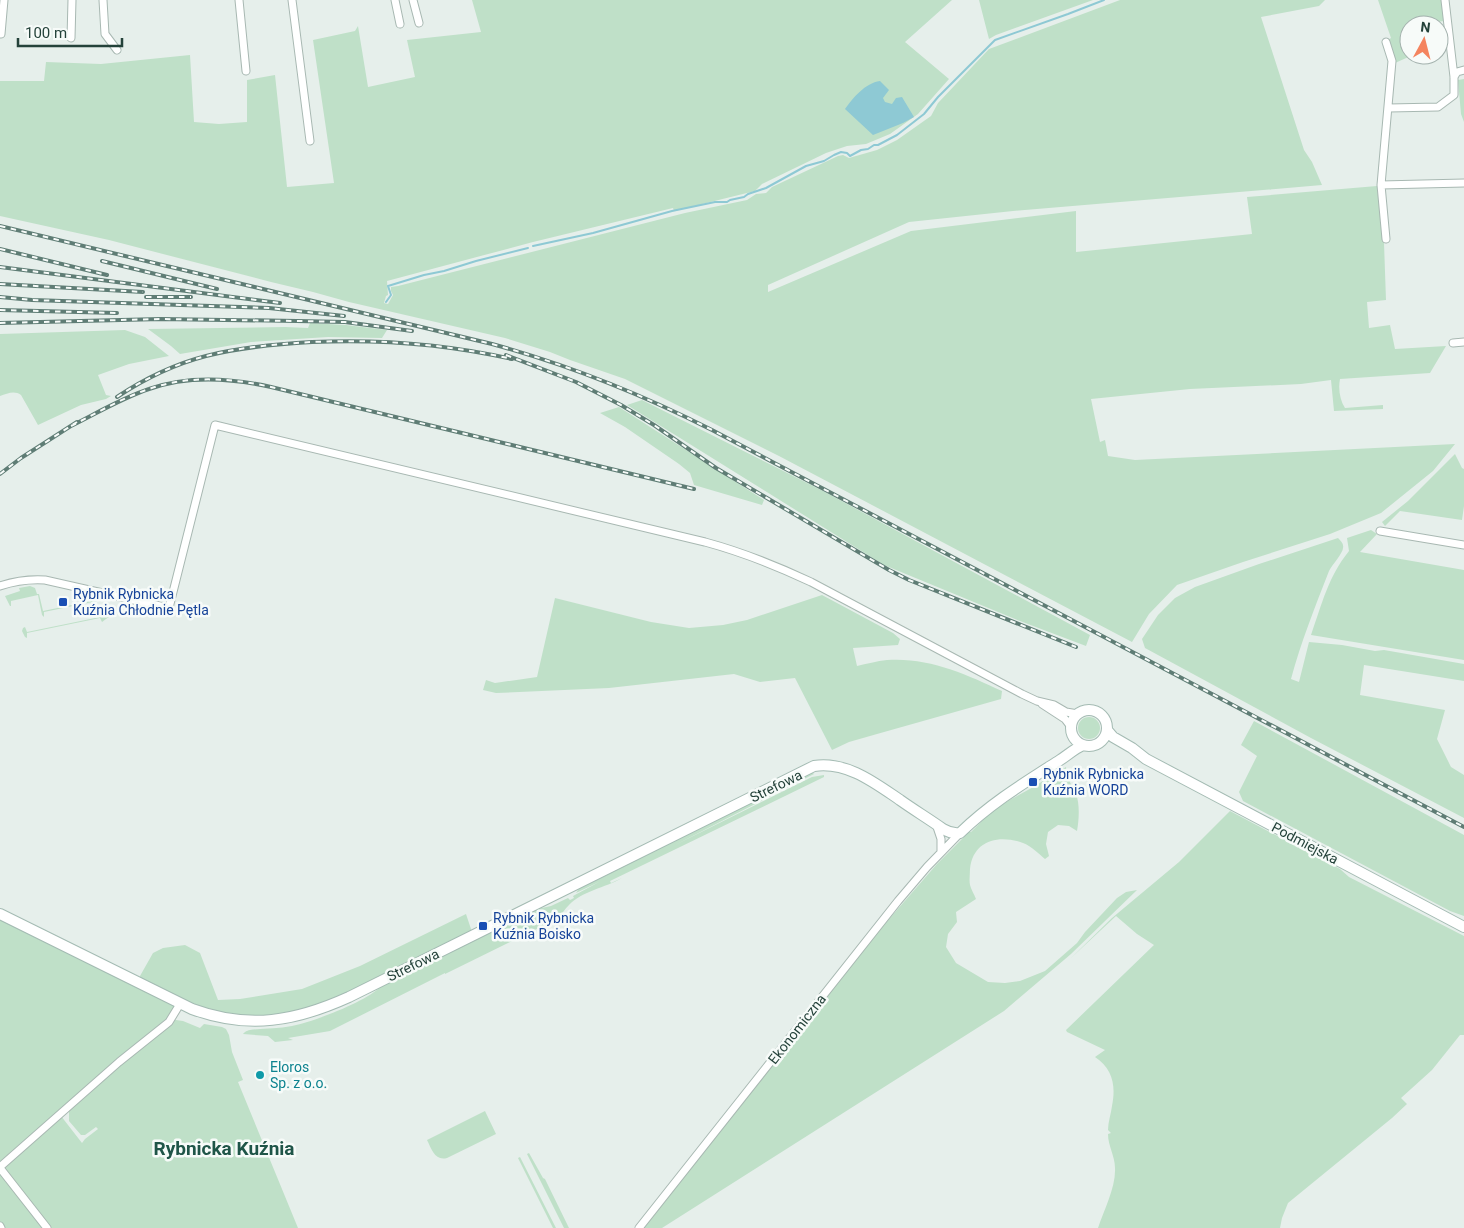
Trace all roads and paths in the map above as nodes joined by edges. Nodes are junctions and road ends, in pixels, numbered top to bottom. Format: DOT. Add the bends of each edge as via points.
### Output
graph roads {
  1 [pos="4,0"];
  2 [pos="72,0"];
  3 [pos="103,0"];
  4 [pos="239,0"];
  5 [pos="292,0"];
  6 [pos="395,0"];
  7 [pos="413,0"];
  8 [pos="1445,0"];
  9 [pos="418,23"];
  10 [pos="400,24"];
  11 [pos="1,34"];
  12 [pos="72,38"];
  13 [pos="1386,42"];
  14 [pos="117,50"];
  15 [pos="1464,70"];
  16 [pos="246,71"];
  17 [pos="1454,77"];
  18 [pos="1389,108"];
  19 [pos="310,141"];
  20 [pos="1464,183"];
  21 [pos="1382,185"];
  22 [pos="1386,239"];
  23 [pos="1464,342"];
  24 [pos="1453,343"];
  25 [pos="1380,531"];
  26 [pos="1464,545"];
  27 [pos="0,586"];
  28 [pos="1037,701"];
  29 [pos="1078,714"];
  30 [pos="1107,730"];
  31 [pos="1072,731"];
  32 [pos="1098,744"];
  33 [pos="1083,745"];
  34 [pos="1146,759"];
  35 [pos="1041,771"];
  36 [pos="936,824"];
  37 [pos="960,833"];
  38 [pos="942,852"];
  39 [pos="0,914"];
  40 [pos="1464,927"];
  41 [pos="180,1004"];
  42 [pos="0,1167"];
  43 [pos="47,1228"];
  44 [pos="639,1228"];
  1 -- 11 [label="street"];
  2 -- 12 [label="street"];
  3 -- 14 [label="street" via="105,34"];
  4 -- 16 [label="street"];
  5 -- 19 [label="street"];
  6 -- 10 [label="street"];
  7 -- 9 [label="street"];
  8 -- 17 [label="street"];
  13 -- 18 [label="street" via="1392,61"];
  15 -- 17 [label="street"];
  17 -- 18 [label="street" via="1454,95 1438,107"];
  18 -- 21 [label="street"];
  20 -- 21 [label="street"];
  21 -- 22 [label="street"];
  23 -- 24 [label="street"];
  25 -- 26 [label="street"];
  27 -- 28 [label="street" via="22,580 45,580 169,608 215,425 745,554 811,582"];
  28 -- 29 [label="street"];
  28 -- 31 [label="street" via="1065,719"];
  29 -- 30 [label="street" via="1098,713 1105,720"];
  29 -- 31 [label="street"];
  30 -- 32 [label="street"];
  30 -- 34 [label="street, Podmiejska" via="1113,738"];
  31 -- 33 [label="street"];
  31 -- 35 [label="street, Ekonomiczna" via="1068,745"];
  32 -- 33 [label="street"];
  32 -- 34 [label="street, Podmiejska" via="1113,745"];
  33 -- 35 [label="street, Ekonomiczna"];
  34 -- 40 [label="street, Podmiejska"];
  35 -- 37 [label="street, Ekonomiczna" via="987,808"];
  36 -- 37 [label="street" via="949,832"];
  36 -- 38 [label="street"];
  36 -- 41 [label="street, Strefowa" via="862,776 835,766 814,766 324,1008 288,1018 248,1021 221,1018"];
  37 -- 38 [label="street, Ekonomiczna"];
  38 -- 44 [label="street, Ekonomiczna" via="898,901"];
  39 -- 41 [label="street, Strefowa"];
  41 -- 42 [label="street" via="169,1022"];
  42 -- 43 [label="street"];
}
